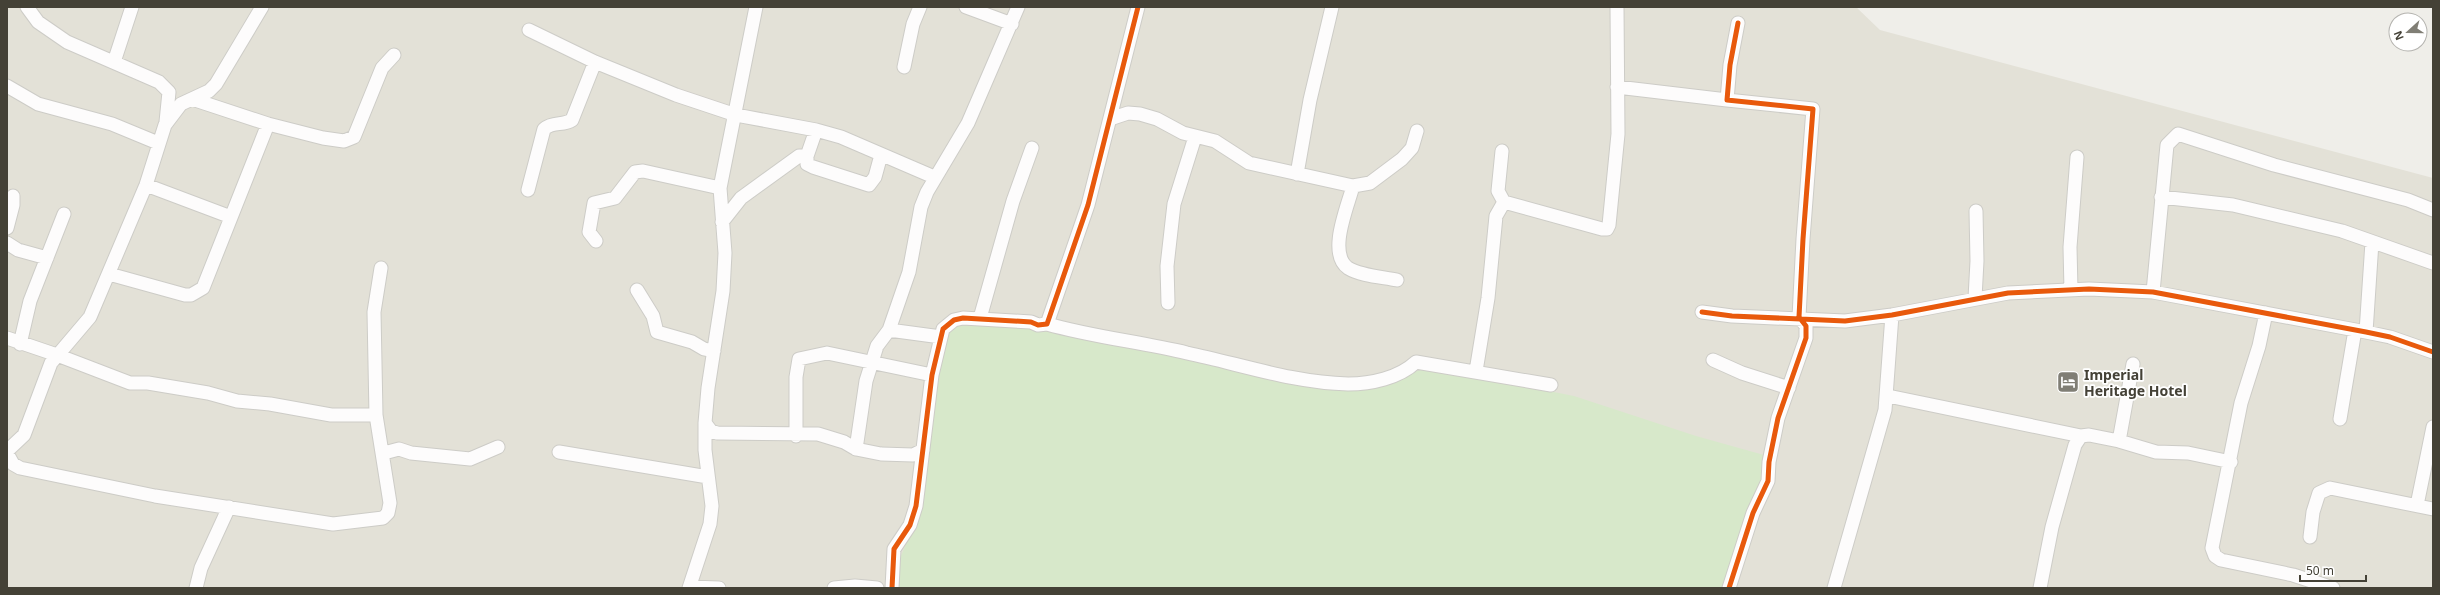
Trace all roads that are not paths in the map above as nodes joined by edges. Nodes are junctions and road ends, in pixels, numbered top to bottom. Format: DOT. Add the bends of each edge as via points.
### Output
graph roads {
  1 [pos="27,7"];
  2 [pos="132,7"];
  3 [pos="756,7"];
  4 [pos="920,7"];
  5 [pos="966,7"];
  6 [pos="1018,7"];
  7 [pos="1138,7"];
  8 [pos="1332,7"];
  9 [pos="1617,7"];
  10 [pos="260,8"];
  11 [pos="1738,23"];
  12 [pos="1012,24"];
  13 [pos="529,30"];
  14 [pos="394,56"];
  15 [pos="114,62"];
  16 [pos="595,62"];
  17 [pos="904,67"];
  18 [pos="7,86"];
  19 [pos="1617,87"];
  20 [pos="192,99"];
  21 [pos="1727,100"];
  22 [pos="736,115"];
  23 [pos="1110,119"];
  24 [pos="268,124"];
  25 [pos="166,125"];
  26 [pos="816,130"];
  27 [pos="1417,131"];
  28 [pos="1195,137"];
  29 [pos="158,143"];
  30 [pos="1032,148"];
  31 [pos="1502,151"];
  32 [pos="881,155"];
  33 [pos="807,156"];
  34 [pos="2077,157"];
  35 [pos="1297,174"];
  36 [pos="934,177"];
  37 [pos="146,185"];
  38 [pos="1353,186"];
  39 [pos="720,188"];
  40 [pos="528,190"];
  41 [pos="13,196"];
  42 [pos="2161,197"];
  43 [pos="1504,202"];
  44 [pos="2433,210"];
  45 [pos="1976,211"];
  46 [pos="64,214"];
  47 [pos="231,217"];
  48 [pos="722,222"];
  49 [pos="7,228"];
  50 [pos="596,241"];
  51 [pos="2372,242"];
  52 [pos="7,243"];
  53 [pos="47,258"];
  54 [pos="2433,263"];
  55 [pos="381,268"];
  56 [pos="109,274"];
  57 [pos="1396,280"];
  58 [pos="637,290"];
  59 [pos="2071,290"];
  60 [pos="2153,292"];
  61 [pos="1975,298"];
  62 [pos="1168,303"];
  63 [pos="1702,312"];
  64 [pos="2266,313"];
  65 [pos="1892,315"];
  66 [pos="1799,317"];
  67 [pos="980,318"];
  68 [pos="1047,324"];
  69 [pos="889,330"];
  70 [pos="2361,331"];
  71 [pos="941,337"];
  72 [pos="7,338"];
  73 [pos="20,344"];
  74 [pos="714,351"];
  75 [pos="2433,352"];
  76 [pos="57,355"];
  77 [pos="1713,360"];
  78 [pos="872,363"];
  79 [pos="2133,364"];
  80 [pos="1476,371"];
  81 [pos="932,375"];
  82 [pos="1552,385"];
  83 [pos="1789,388"];
  84 [pos="1888,396"];
  85 [pos="376,415"];
  86 [pos="2340,419"];
  87 [pos="706,423"];
  88 [pos="2433,427"];
  89 [pos="796,436"];
  90 [pos="2081,436"];
  91 [pos="2119,441"];
  92 [pos="498,447"];
  93 [pos="856,449"];
  94 [pos="923,450"];
  95 [pos="7,452"];
  96 [pos="560,452"];
  97 [pos="384,453"];
  98 [pos="2231,462"];
  99 [pos="708,477"];
  100 [pos="2417,505"];
  101 [pos="229,507"];
  102 [pos="2433,509"];
  103 [pos="2310,537"];
  104 [pos="196,588"];
  105 [pos="690,588"];
  106 [pos="719,588"];
  107 [pos="834,588"];
  108 [pos="877,588"];
  109 [pos="892,588"];
  110 [pos="1729,588"];
  111 [pos="1834,588"];
  112 [pos="2040,588"];
  113 [pos="2334,588"];
  1 -- 15 [label="street" via="38,22 66,42"];
  2 -- 15 [label="street"];
  3 -- 22 [label="street"];
  4 -- 17 [label="street" via="912,24"];
  5 -- 12 [label="street"];
  6 -- 12 [label="street"];
  7 -- 23 [label="street"];
  8 -- 35 [label="street" via="1310,100"];
  9 -- 19 [label="street"];
  10 -- 20 [label="street" via="216,84 209,91"];
  11 -- 21 [label="street"];
  12 -- 36 [label="street" via="968,123"];
  13 -- 16 [label="street"];
  14 -- 24 [label="street" via="382,68 354,137 344,141 323,138"];
  15 -- 25 [label="street" via="155,79 169,92"];
  16 -- 22 [label="street" via="676,96"];
  16 -- 40 [label="street" via="572,120 567,123 549,124 544,128"];
  18 -- 29 [label="street" via="38,104 112,124"];
  19 -- 21 [label="street"];
  19 -- 43 [label="street" via="1618,134 1607,229"];
  20 -- 24 [label="street"];
  20 -- 25 [label="street" via="178,107"];
  21 -- 66 [label="street" via="1813,109"];
  22 -- 26 [label="street"];
  22 -- 39 [label="street"];
  23 -- 28 [label="street" via="1120,114 1140,114"];
  23 -- 68 [label="street" via="1088,205"];
  24 -- 47 [label="street"];
  25 -- 29 [label="street"];
  26 -- 32 [label="street"];
  26 -- 33 [label="street"];
  27 -- 38 [label="street" via="1412,148 1402,159 1370,183"];
  28 -- 35 [label="street" via="1215,141 1249,163"];
  28 -- 62 [label="street" via="1174,204 1167,266"];
  29 -- 37 [label="street"];
  30 -- 67 [label="street" via="1013,201"];
  31 -- 43 [label="street" via="1498,191"];
  32 -- 33 [label="street" via="875,177 869,185 806,164"];
  32 -- 36 [label="street"];
  33 -- 48 [label="street" via="799,156 741,198"];
  34 -- 59 [label="street" via="2070,247"];
  35 -- 38 [label="street"];
  36 -- 69 [label="street" via="921,207 909,272"];
  37 -- 47 [label="street"];
  37 -- 56 [label="street"];
  38 -- 57 [label="street" via="1339,238 1341,260 1356,271"];
  39 -- 48 [label="street"];
  39 -- 50 [label="street" via="643,171 635,172 615,198 594,203 589,232"];
  41 -- 49 [label="street"];
  42 -- 44 [label="street" via="2167,145 2178,134 2274,164 2408,200"];
  42 -- 51 [label="street" via="2233,205 2342,231"];
  42 -- 60 [label="street"];
  43 -- 80 [label="street" via="1496,216 1488,298"];
  45 -- 61 [label="street"];
  46 -- 53 [label="street"];
  47 -- 56 [label="street" via="203,288 198,293 185,295"];
  48 -- 74 [label="street" via="725,253 723,291"];
  51 -- 54 [label="street"];
  51 -- 70 [label="street"];
  52 -- 53 [label="street" via="18,250"];
  53 -- 73 [label="street" via="30,301"];
  55 -- 85 [label="street" via="374,312"];
  56 -- 76 [label="street" via="90,317"];
  58 -- 74 [label="street" via="653,316 657,332"];
  59 -- 60 [label="street" via="2119,289"];
  59 -- 61 [label="street" via="2008,293"];
  60 -- 64 [label="street"];
  61 -- 65 [label="street"];
  63 -- 66 [label="street" via="1732,316"];
  64 -- 70 [label="street"];
  64 -- 98 [label="street" via="2259,346 2241,403"];
  65 -- 66 [label="street" via="1845,321"];
  65 -- 84 [label="street"];
  66 -- 83 [label="street" via="1806,326 1806,338"];
  67 -- 68 [label="street"];
  67 -- 71 [label="street" via="954,320 943,329"];
  68 -- 80 [label="street" via="1297,378 1335,383 1350,384 1387,378 1406,371 1416,362"];
  69 -- 71 [label="street"];
  69 -- 78 [label="street" via="877,346"];
  70 -- 75 [label="street" via="2390,336"];
  70 -- 86 [label="street"];
  71 -- 81 [label="street"];
  72 -- 73 [label="street"];
  73 -- 76 [label="street"];
  74 -- 87 [label="street"];
  76 -- 85 [label="street" via="130,383 148,383 208,393 237,402 270,404 331,415"];
  76 -- 95 [label="street" via="44,378 24,435"];
  77 -- 83 [label="street" via="1742,373"];
  78 -- 81 [label="street"];
  78 -- 89 [label="street" via="828,353 799,359 796,377"];
  78 -- 93 [label="street" via="866,381"];
  79 -- 91 [label="street"];
  80 -- 82 [label="street"];
  81 -- 94 [label="street"];
  83 -- 110 [label="street" via="1778,418 1768,481 1753,513"];
  84 -- 90 [label="street"];
  84 -- 111 [label="street"];
  85 -- 97 [label="street"];
  87 -- 89 [label="street" via="711,431 718,433 779,433"];
  87 -- 99 [label="street"];
  88 -- 100 [label="street"];
  89 -- 93 [label="street" via="804,433 818,434 844,442"];
  90 -- 91 [label="street" via="2089,435"];
  90 -- 112 [label="street" via="2075,445 2052,527"];
  91 -- 98 [label="street" via="2156,452 2188,453"];
  92 -- 97 [label="street" via="470,459 411,453 399,449"];
  93 -- 94 [label="street" via="903,455 914,455"];
  94 -- 109 [label="street" via="916,506 910,525 894,549"];
  95 -- 101 [label="street" via="13,464 20,468 155,496"];
  96 -- 99 [label="street"];
  97 -- 101 [label="street" via="390,503 388,514 382,518 333,524"];
  98 -- 113 [label="street" via="2212,548 2215,556 2221,560 2293,575"];
  99 -- 105 [label="street" via="712,506 710,524"];
  100 -- 102 [label="street"];
  100 -- 103 [label="street" via="2330,488 2323,490 2316,501"];
  101 -- 104 [label="street" via="201,568"];
  105 -- 106 [label="street"];
  107 -- 108 [label="street"];
}
